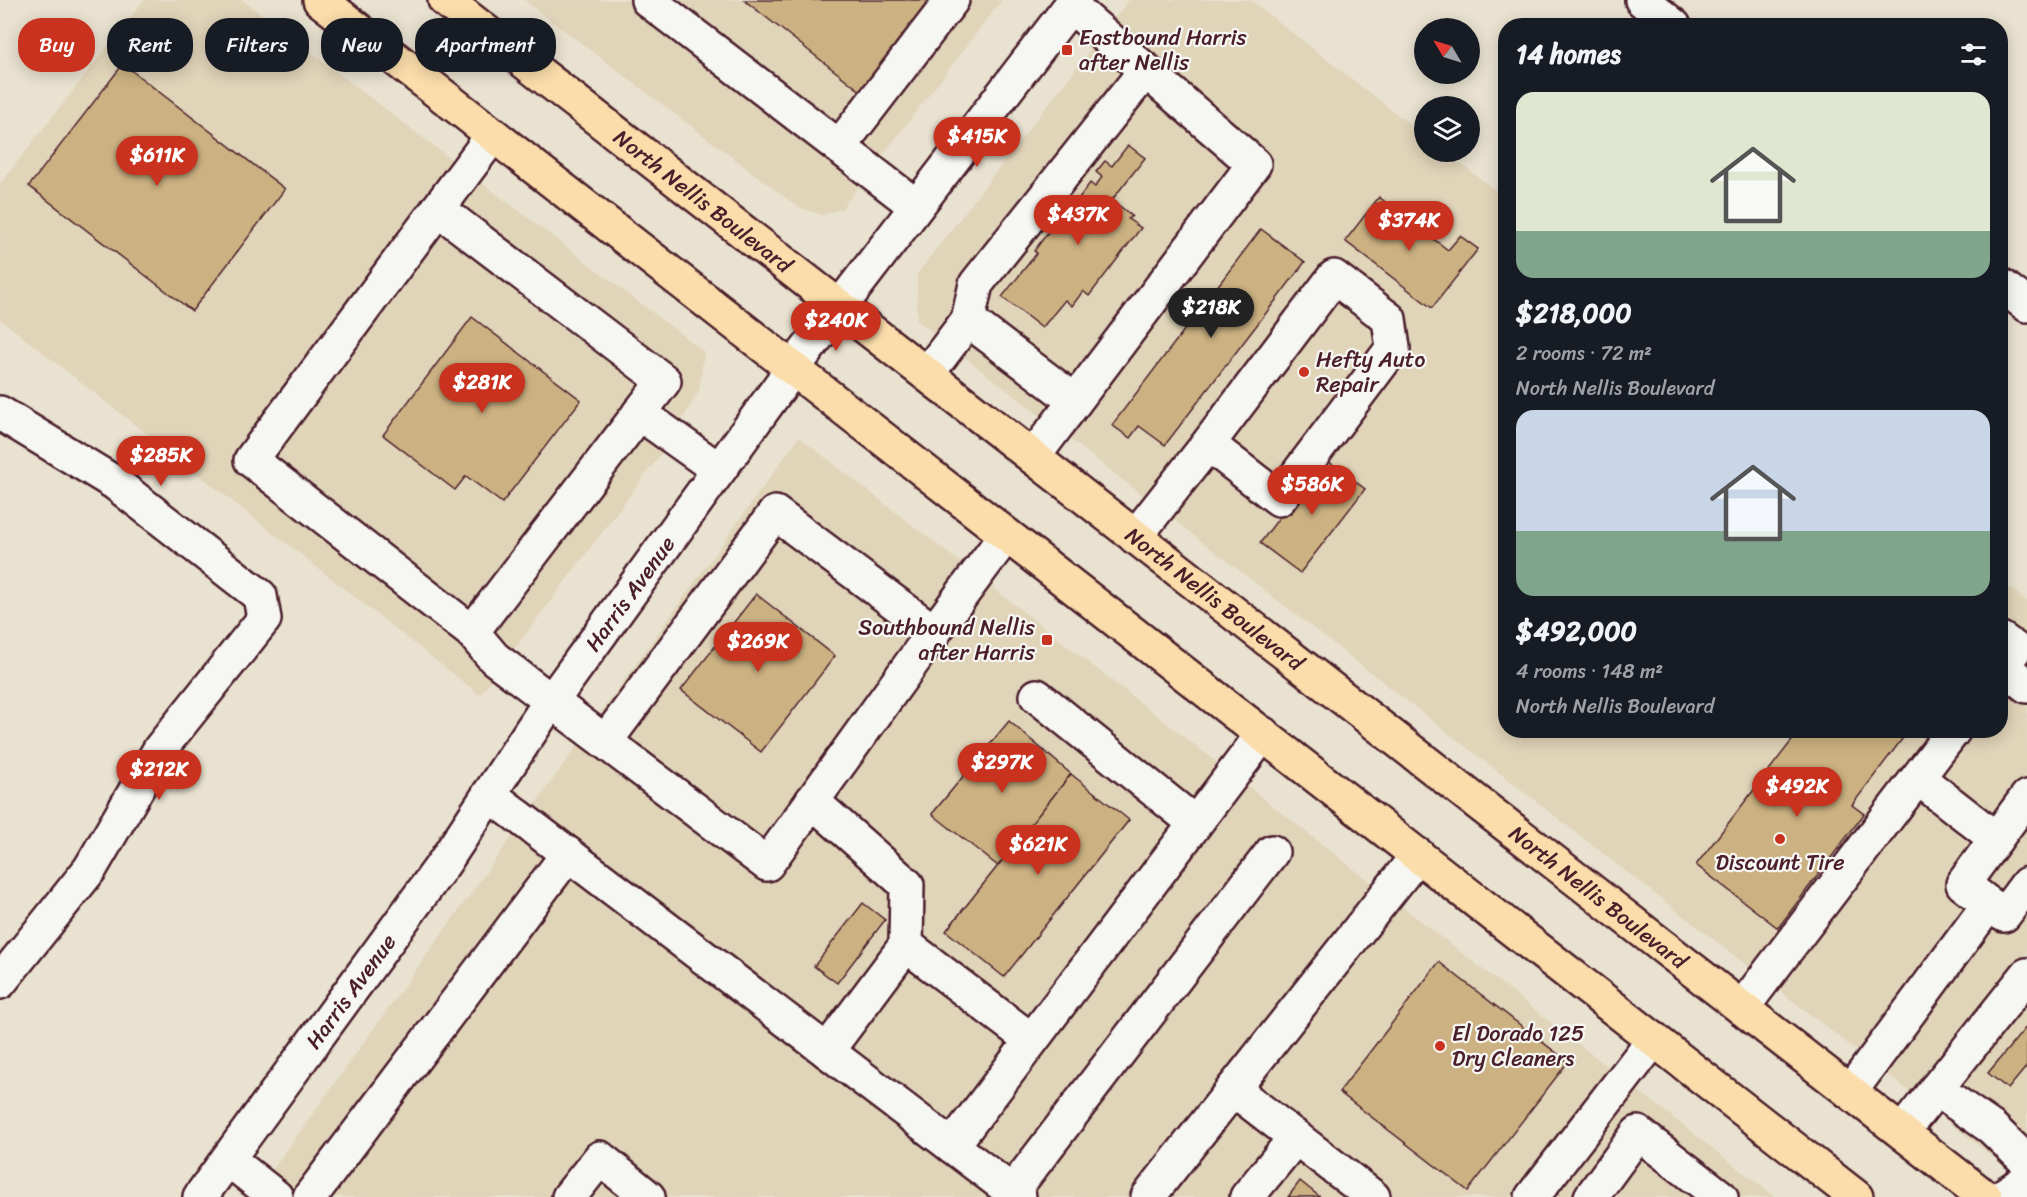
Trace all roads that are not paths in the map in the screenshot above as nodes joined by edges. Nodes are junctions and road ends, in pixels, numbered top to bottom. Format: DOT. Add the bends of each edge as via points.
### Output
graph roads {
  1 [pos="320,0"];
  2 [pos="446,0"];
  3 [pos="648,0"];
  4 [pos="952,0"];
  5 [pos="1642,0"];
  6 [pos="1073,3"];
  7 [pos="1664,18"];
  8 [pos="1146,70"];
  9 [pos="493,135"];
  10 [pos="839,147"];
  11 [pos="916,206"];
  12 [pos="438,209"];
  13 [pos="2008,290"];
  14 [pos="2027,305"];
  15 [pos="839,306"];
  16 [pos="968,320"];
  17 [pos="793,368"];
  18 [pos="927,374"];
  19 [pos="1075,401"];
  20 [pos="0,413"];
  21 [pos="639,413"];
  22 [pos="1208,444"];
  23 [pos="1033,457"];
  24 [pos="719,470"];
  25 [pos="1006,535"];
  26 [pos="1136,537"];
  27 [pos="472,632"];
  28 [pos="934,632"];
  29 [pos="1037,696"];
  30 [pos="551,702"];
  31 [pos="1263,734"];
  32 [pos="1948,738"];
  33 [pos="605,742"];
  34 [pos="1914,784"];
  35 [pos="489,794"];
  36 [pos="2027,798"];
  37 [pos="812,801"];
  38 [pos="1195,824"];
  39 [pos="1996,839"];
  40 [pos="1272,852"];
  41 [pos="568,854"];
  42 [pos="1418,855"];
  43 [pos="2027,884"];
  44 [pos="1989,904"];
  45 [pos="906,945"];
  46 [pos="2027,975"];
  47 [pos="0,982"];
  48 [pos="1742,1008"];
  49 [pos="1654,1039"];
  50 [pos="1031,1041"];
  51 [pos="827,1051"];
  52 [pos="1233,1089"];
  53 [pos="1936,1089"];
  54 [pos="1850,1092"];
  55 [pos="1902,1132"];
  56 [pos="1296,1137"];
  57 [pos="952,1146"];
  58 [pos="228,1159"];
  59 [pos="2027,1162"];
  60 [pos="2027,1180"];
  61 [pos="1016,1194"];
  62 [pos="200,1197"];
  63 [pos="276,1197"];
  64 [pos="310,1197"];
  65 [pos="569,1197"];
  66 [pos="648,1197"];
  67 [pos="1149,1197"];
  68 [pos="1247,1197"];
  69 [pos="1373,1197"];
  70 [pos="1532,1197"];
  71 [pos="1591,1197"];
  72 [pos="1721,1197"];
  73 [pos="1856,1197"];
  74 [pos="1985,1197"];
  75 [pos="2001,1197"];
  1 -- 9 [label="main road"];
  2 -- 15 [label="main road, North Nellis Boulevard"];
  3 -- 10 [label="street"];
  4 -- 10 [label="street"];
  5 -- 7 [label="street"];
  6 -- 8 [label="street"];
  6 -- 11 [label="street, Harris Avenue"];
  8 -- 16 [label="street" via="976,284"];
  8 -- 19 [label="street" via="1254,164"];
  9 -- 12 [label="street"];
  9 -- 17 [label="main road"];
  10 -- 11 [label="street"];
  11 -- 15 [label="street, Harris Avenue"];
  12 -- 21 [label="street" via="664,381"];
  12 -- 27 [label="street" via="251,460"];
  13 -- 14 [label="street"];
  15 -- 17 [label="street, Harris Avenue"];
  15 -- 18 [label="main road, North Nellis Boulevard"];
  16 -- 18 [label="street"];
  16 -- 19 [label="street"];
  17 -- 24 [label="street, Harris Avenue"];
  17 -- 25 [label="main road"];
  18 -- 23 [label="main road, North Nellis Boulevard"];
  19 -- 23 [label="street"];
  20 -- 47 [label="street" via="115,483 260,596 264,619 160,749 90,868"];
  21 -- 24 [label="street"];
  21 -- 27 [label="street"];
  22 -- 22 [label="street" via="1280,499 1393,348 1389,319 1334,277"];
  22 -- 26 [label="street"];
  23 -- 26 [label="main road, North Nellis Boulevard"];
  24 -- 30 [label="street, Harris Avenue"];
  25 -- 28 [label="street"];
  25 -- 31 [label="main road"];
  26 -- 48 [label="main road, North Nellis Boulevard"];
  27 -- 30 [label="street" via="494,658"];
  28 -- 33 [label="street" via="775,513"];
  28 -- 37 [label="street"];
  29 -- 38 [label="street"];
  30 -- 33 [label="street"];
  30 -- 35 [label="street, Harris Avenue"];
  31 -- 38 [label="street"];
  31 -- 42 [label="main road"];
  32 -- 34 [label="street"];
  33 -- 37 [label="street" via="767,864"];
  34 -- 39 [label="street"];
  34 -- 48 [label="street"];
  35 -- 41 [label="street"];
  35 -- 58 [label="street, Harris Avenue"];
  36 -- 39 [label="street"];
  37 -- 45 [label="street" via="907,885"];
  38 -- 50 [label="street"];
  39 -- 44 [label="street" via="1963,884"];
  40 -- 61 [label="street"];
  41 -- 51 [label="street"];
  41 -- 64 [label="street"];
  42 -- 49 [label="main road"];
  42 -- 52 [label="street"];
  43 -- 44 [label="street" via="2004,915"];
  44 -- 54 [label="street"];
  45 -- 50 [label="street"];
  45 -- 51 [label="street"];
  46 -- 53 [label="street"];
  48 -- 54 [label="main road, North Nellis Boulevard"];
  49 -- 70 [label="street"];
  49 -- 73 [label="main road"];
  50 -- 57 [label="street"];
  51 -- 57 [label="street"];
  52 -- 56 [label="street"];
  52 -- 67 [label="street"];
  53 -- 55 [label="street"];
  53 -- 59 [label="street" via="1992,1128"];
  54 -- 55 [label="main road, North Nellis Boulevard"];
  55 -- 74 [label="main road, North Nellis Boulevard"];
  56 -- 68 [label="street"];
  56 -- 69 [label="street"];
  57 -- 61 [label="street"];
  58 -- 62 [label="street, Harris Avenue"];
  58 -- 63 [label="street"];
  60 -- 75 [label="street"];
  65 -- 66 [label="street" via="600,1158"];
  71 -- 72 [label="street" via="1638,1133"];
}
